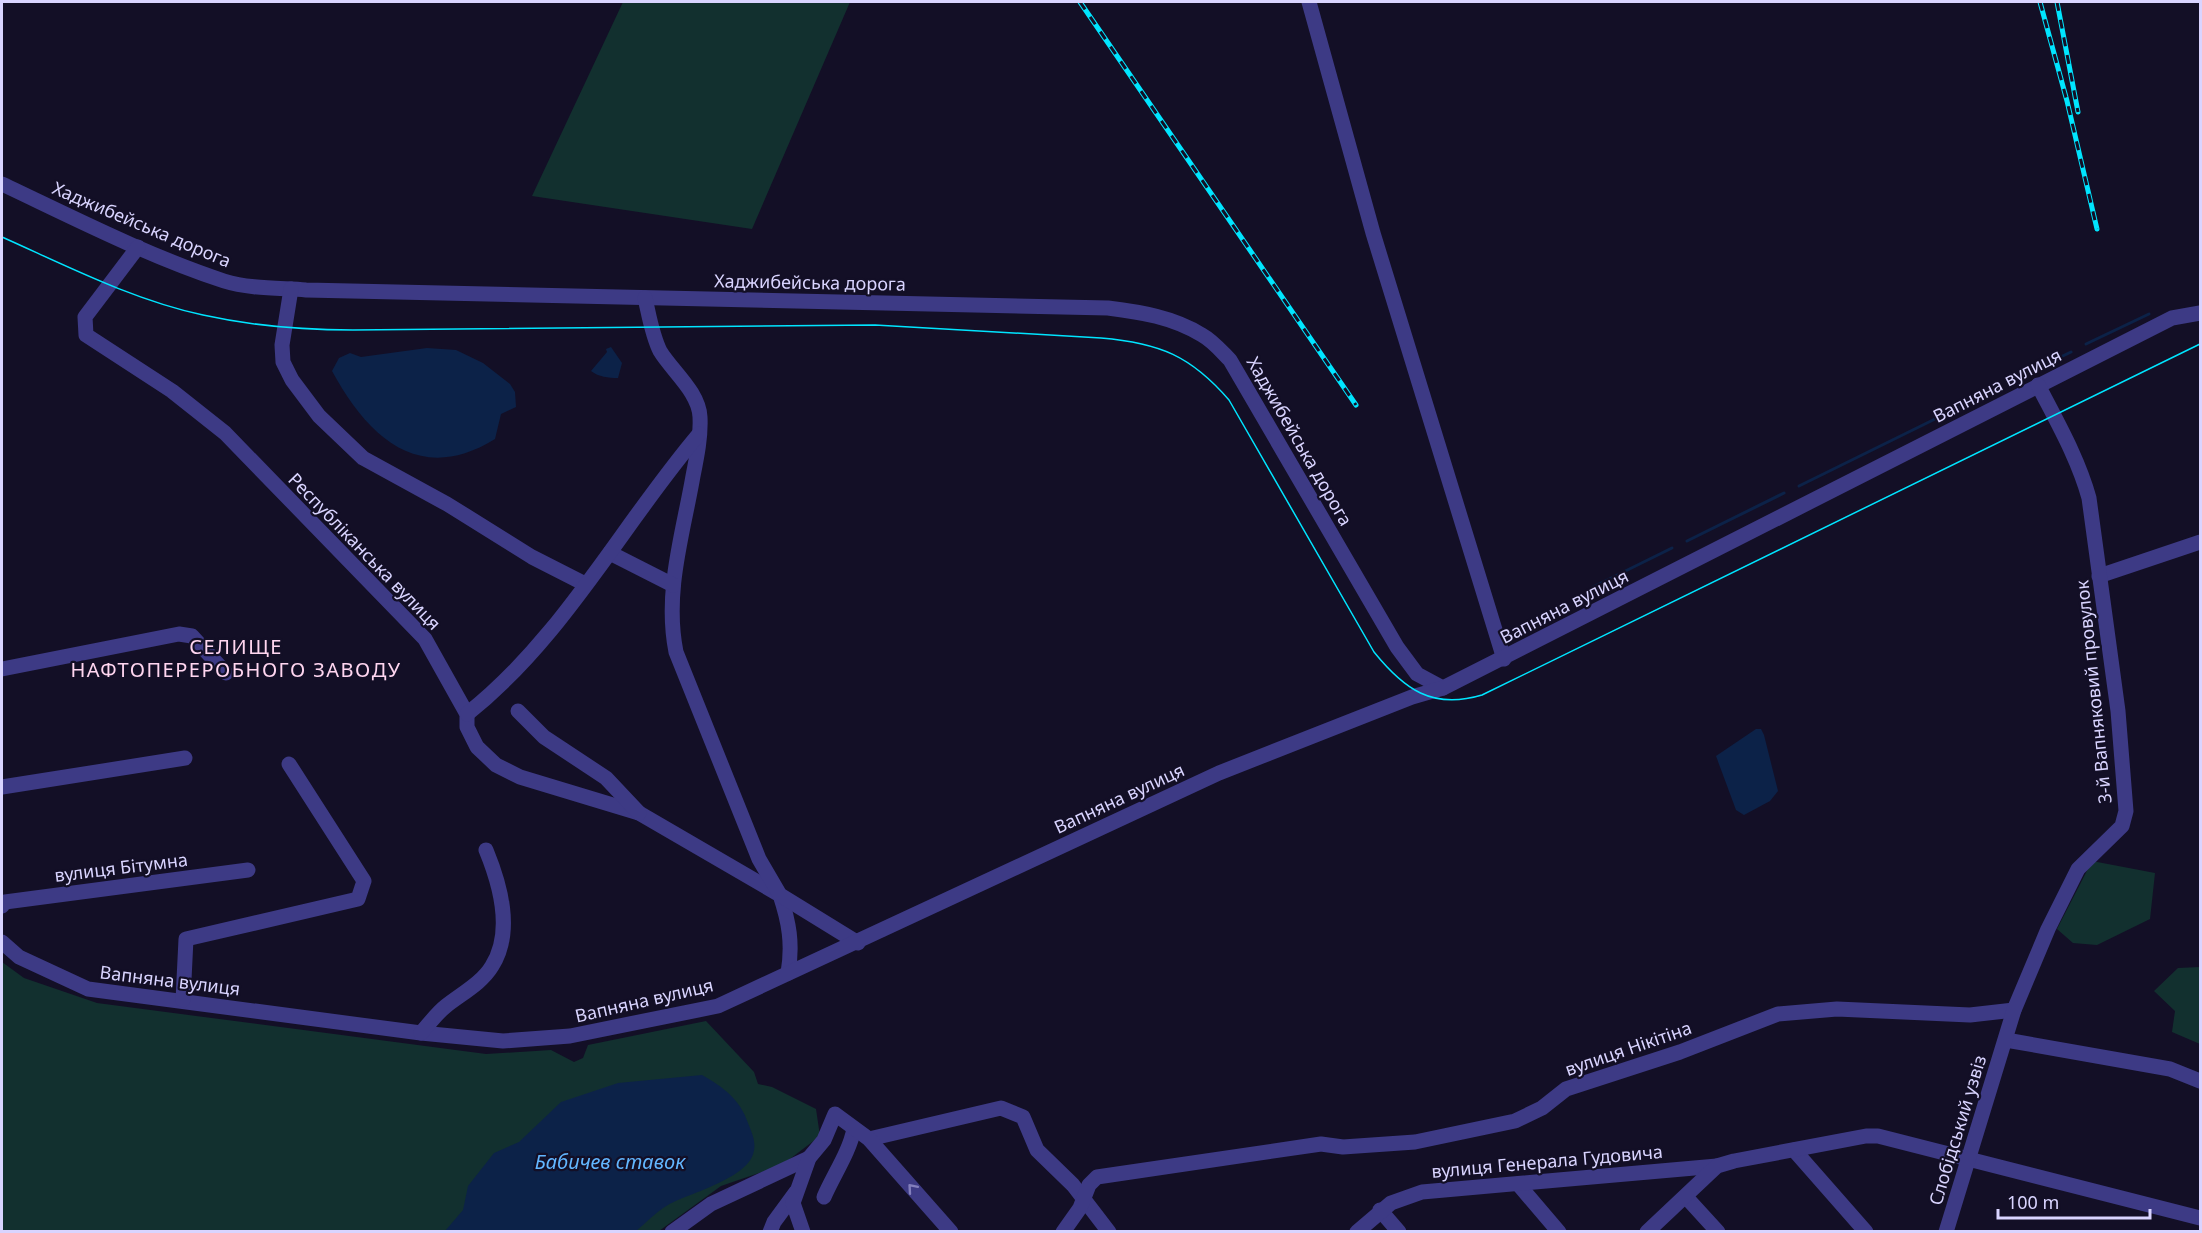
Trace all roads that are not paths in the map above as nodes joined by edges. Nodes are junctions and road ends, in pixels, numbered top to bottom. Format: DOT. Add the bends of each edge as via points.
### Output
graph roads {
  1 [pos="1309,2"];
  2 [pos="2,184"];
  3 [pos="138,246"];
  4 [pos="291,289"];
  5 [pos="645,298"];
  6 [pos="2200,312"];
  7 [pos="2038,386"];
  8 [pos="699,434"];
  9 [pos="2200,542"];
  10 [pos="610,553"];
  11 [pos="2099,576"];
  12 [pos="585,584"];
  13 [pos="673,585"];
  14 [pos="1504,659"];
  15 [pos="2,669"];
  16 [pos="226,673"];
  17 [pos="1443,688"];
  18 [pos="518,711"];
  19 [pos="467,714"];
  20 [pos="185,758"];
  21 [pos="289,764"];
  22 [pos="2,787"];
  23 [pos="639,813"];
  24 [pos="486,849"];
  25 [pos="248,870"];
  26 [pos="780,895"];
  27 [pos="2,906"];
  28 [pos="2,942"];
  29 [pos="858,943"];
  30 [pos="788,973"];
  31 [pos="183,1000"];
  32 [pos="2014,1010"];
  33 [pos="421,1033"];
  34 [pos="2006,1040"];
  35 [pos="2200,1081"];
  36 [pos="855,1129"];
  37 [pos="869,1139"];
  38 [pos="1794,1150"];
  39 [pos="809,1158"];
  40 [pos="1966,1159"];
  41 [pos="1717,1166"];
  42 [pos="1518,1184"];
  43 [pos="798,1189"];
  44 [pos="824,1197"];
  45 [pos="1686,1197"];
  46 [pos="1084,1200"];
  47 [pos="1380,1210"];
  48 [pos="2200,1218"];
  49 [pos="672,1232"];
  50 [pos="770,1232"];
  51 [pos="803,1232"];
  52 [pos="951,1232"];
  53 [pos="1063,1232"];
  54 [pos="1109,1232"];
  55 [pos="1357,1232"];
  56 [pos="1400,1232"];
  57 [pos="1559,1232"];
  58 [pos="1647,1232"];
  59 [pos="1718,1232"];
  60 [pos="1866,1232"];
  61 [pos="1946,1232"];
  1 -- 14 [label="street" via="1373,233"];
  2 -- 3 [label="street, Хаджибейська дорога"];
  3 -- 4 [label="street, Хаджибейська дорога" via="225,281"];
  3 -- 19 [label="street, Республіканська вулиця" via="85,316 86,335 172,391 225,433 425,639"];
  4 -- 5 [label="street, Хаджибейська дорога"];
  4 -- 12 [label="street" via="283,362 319,416 363,458"];
  5 -- 8 [label="street" via="661,352 698,405"];
  5 -- 17 [label="street, Хаджибейська дорога" via="1108,308 1145,312 1204,335 1230,360 1397,647 1417,674"];
  6 -- 7 [label="street, Вапняна вулиця" via="2172,318"];
  7 -- 11 [label="street, 3-й Вапняковий провулок" via="2084,476"];
  7 -- 14 [label="street, Вапняна вулиця"];
  8 -- 10 [label="street"];
  8 -- 13 [label="street"];
  9 -- 11 [label="street"];
  10 -- 12 [label="street"];
  10 -- 13 [label="street"];
  11 -- 32 [label="street, 3-й Вапняковий провулок" via="2118,711 2126,811 2122,826 2078,869"];
  12 -- 19 [label="street" via="515,669"];
  13 -- 26 [label="street" via="676,652 755,848"];
  14 -- 17 [label="street, Вапняна вулиця"];
  15 -- 16 [label="street" via="179,634 192,636"];
  17 -- 29 [label="street, Вапняна вулиця" via="1219,773"];
  18 -- 23 [label="street" via="544,737 606,778"];
  19 -- 23 [label="street, Республіканська вулиця" via="466,727 477,747 496,765 520,777"];
  20 -- 22 [label="street"];
  21 -- 31 [label="street" via="364,881 358,898 186,939"];
  23 -- 26 [label="street, Республіканська вулиця"];
  24 -- 33 [label="street" via="500,883 503,930 492,966 444,1007"];
  25 -- 27 [label="street, вулиця Бітумна" via="5,902"];
  26 -- 29 [label="street, Республіканська вулиця"];
  26 -- 30 [label="street" via="790,925 792,951"];
  28 -- 31 [label="street, Вапняна вулиця" via="19,957 88,989"];
  29 -- 30 [label="street, Вапняна вулиця"];
  30 -- 33 [label="street, Вапняна вулиця" via="718,1006 570,1036 503,1041"];
  31 -- 33 [label="street, Вапняна вулиця"];
  32 -- 34 [label="street"];
  32 -- 46 [label="street, вулиця Нікітіна" via="1970,1015 1837,1009 1778,1014 1680,1052 1566,1089 1542,1108 1515,1121 1415,1142 1343,1148 1321,1144 1105,1175 1092,1180"];
  34 -- 35 [label="street" via="2170,1069"];
  34 -- 40 [label="street, Слобідський узвіз"];
  36 -- 37 [label="street"];
  36 -- 39 [label="street" via="835,1114 824,1140"];
  36 -- 44 [label="street"];
  37 -- 46 [label="street" via="1010,1109 1023,1117 1037,1150"];
  52 -- 37 [label="street, one-way"];
  38 -- 40 [label="street, вулиця Генерала Гудовича" via="1878,1136"];
  38 -- 41 [label="street, вулиця Генерала Гудовича"];
  38 -- 60 [label="street"];
  39 -- 43 [label="street"];
  39 -- 49 [label="street" via="711,1204"];
  40 -- 48 [label="street, вулиця Генерала Гудовича"];
  40 -- 61 [label="street, Слобідський узвіз"];
  41 -- 42 [label="street, вулиця Генерала Гудовича"];
  41 -- 45 [label="street"];
  42 -- 47 [label="street, вулиця Генерала Гудовича" via="1422,1192"];
  42 -- 57 [label="street"];
  43 -- 50 [label="street"];
  43 -- 51 [label="street" via="793,1203"];
  45 -- 58 [label="street"];
  45 -- 59 [label="street"];
  46 -- 53 [label="street, вулиця Нікітіна"];
  46 -- 54 [label="street"];
  47 -- 55 [label="street, вулиця Генерала Гудовича"];
  47 -- 56 [label="street"];
}
